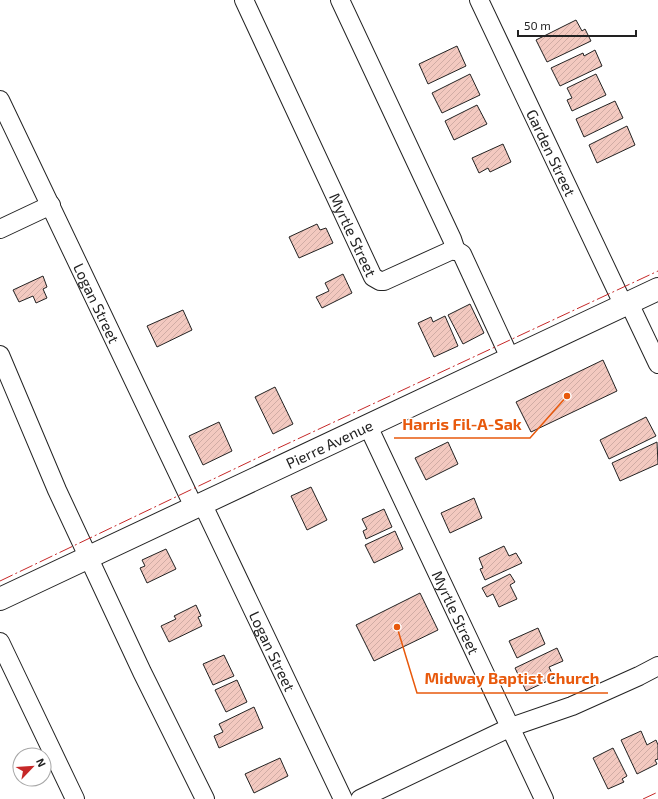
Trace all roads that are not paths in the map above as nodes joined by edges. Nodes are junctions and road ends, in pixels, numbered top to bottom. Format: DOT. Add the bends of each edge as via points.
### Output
graph roads {
  1 [pos="244,0"];
  2 [pos="340,0"];
  3 [pos="479,0"];
  4 [pos="0,100"];
  5 [pos="51,204"];
  6 [pos="0,229"];
  7 [pos="456,251"];
  8 [pos="658,289"];
  9 [pos="626,304"];
  10 [pos="0,355"];
  11 [pos="510,358"];
  12 [pos="658,364"];
  13 [pos="368,426"];
  14 [pos="198,505"];
  15 [pos="89,557"];
  16 [pos="0,599"];
  17 [pos="0,642"];
  18 [pos="658,666"];
  19 [pos="511,727"];
  20 [pos="75,799"];
  21 [pos="204,799"];
  22 [pos="343,799"];
  23 [pos="360,799"];
  24 [pos="544,799"];
  1 -- 7 [label="street, Myrtle Street" via="373,277 384,281 450,251"];
  2 -- 7 [label="street"];
  3 -- 9 [label="street, Garden Street"];
  4 -- 5 [label="street, Logan Street"];
  5 -- 6 [label="street"];
  5 -- 14 [label="street, Logan Street"];
  7 -- 11 [label="street" via="462,254"];
  8 -- 9 [label="main road, Pierre Avenue"];
  9 -- 11 [label="main road, Pierre Avenue"];
  9 -- 12 [label="street, Garden Street"];
  10 -- 15 [label="street" via="57,490"];
  11 -- 13 [label="main road, Pierre Avenue"];
  13 -- 14 [label="main road, Pierre Avenue"];
  13 -- 19 [label="street, Myrtle Street"];
  14 -- 15 [label="main road, Pierre Avenue"];
  14 -- 22 [label="street, Logan Street"];
  15 -- 16 [label="main road, Pierre Avenue"];
  15 -- 21 [label="street"];
  17 -- 20 [label="street"];
  18 -- 19 [label="street" via="572,706"];
  19 -- 23 [label="street"];
  19 -- 24 [label="street, Myrtle Street"];
}
